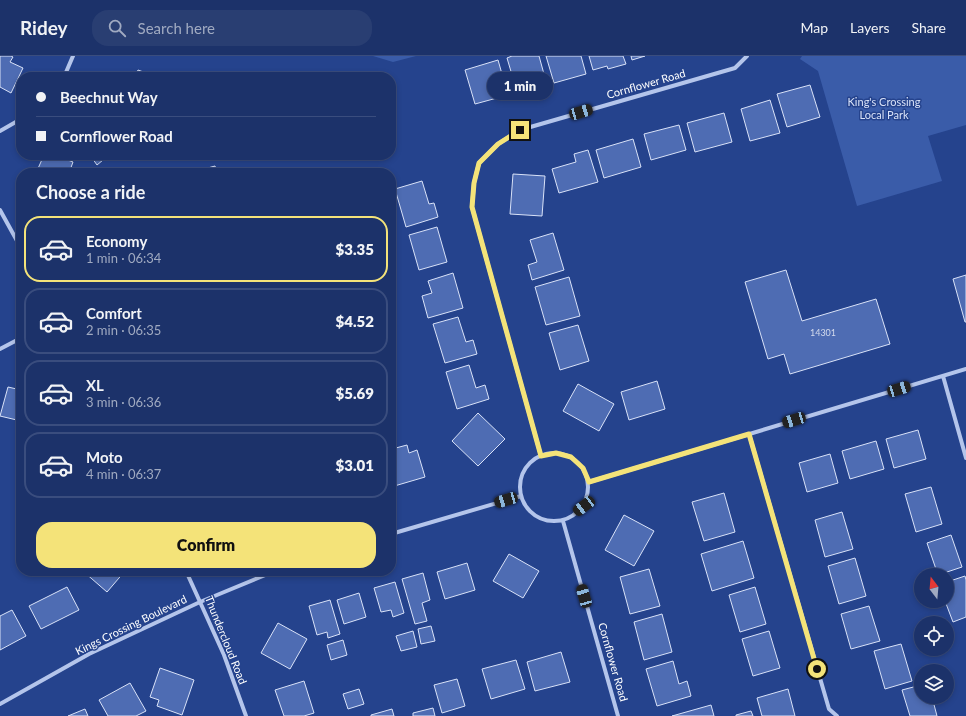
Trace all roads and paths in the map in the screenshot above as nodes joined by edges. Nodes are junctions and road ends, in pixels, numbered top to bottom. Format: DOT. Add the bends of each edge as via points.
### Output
graph roads {
  1 [pos="73,56"];
  2 [pos="747,56"];
  3 [pos="66,72"];
  4 [pos="16,122"];
  5 [pos="0,131"];
  6 [pos="0,210"];
  7 [pos="16,239"];
  8 [pos="16,341"];
  9 [pos="0,349"];
  10 [pos="966,369"];
  11 [pos="943,376"];
  12 [pos="749,434"];
  13 [pos="541,456"];
  14 [pos="966,458"];
  15 [pos="589,482"];
  16 [pos="521,496"];
  17 [pos="563,521"];
  18 [pos="396,533"];
  19 [pos="188,576"];
  20 [pos="263,576"];
  21 [pos="200,602"];
  22 [pos="0,704"];
  23 [pos="246,716"];
  24 [pos="618,716"];
  25 [pos="837,716"];
  1 -- 3 [label="street"];
  2 -- 13 [label="street, Cornflower Road" via="735,68 520,130 498,144 479,163 472,207"];
  4 -- 5 [label="street"];
  6 -- 7 [label="street"];
  8 -- 9 [label="street"];
  10 -- 11 [label="street"];
  11 -- 12 [label="street"];
  11 -- 14 [label="street"];
  12 -- 15 [label="street"];
  12 -- 25 [label="street" via="829,709"];
  13 -- 15 [label="street" via="556,453 571,457 583,468"];
  13 -- 16 [label="street" via="523,472"];
  15 -- 17 [label="street" via="584,506"];
  16 -- 17 [label="street" via="529,512 545,521"];
  16 -- 18 [label="street"];
  17 -- 24 [label="street, Cornflower Road"];
  19 -- 21 [label="street, Thundercloud Road"];
  20 -- 21 [label="street, Kings Crossing Boulevard"];
  21 -- 22 [label="street, Kings Crossing Boulevard" via="89,654"];
  21 -- 23 [label="street, Thundercloud Road" via="224,655"];
}
